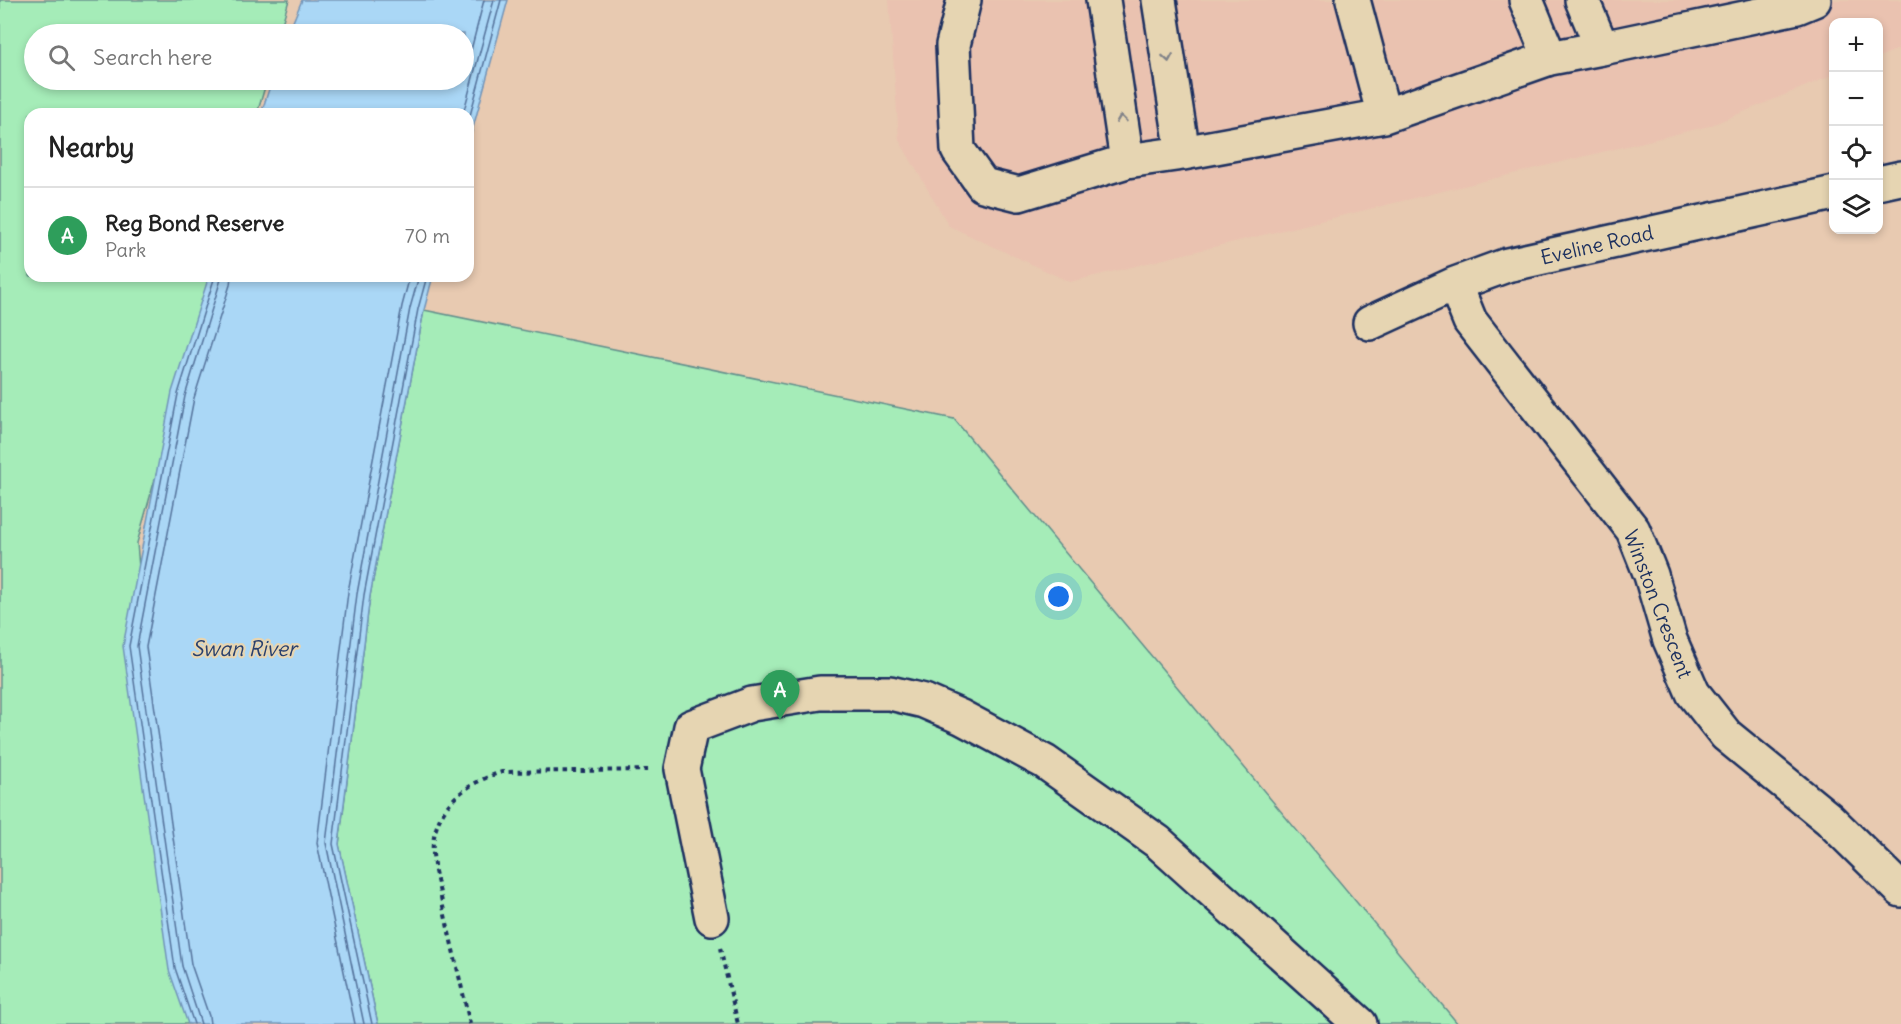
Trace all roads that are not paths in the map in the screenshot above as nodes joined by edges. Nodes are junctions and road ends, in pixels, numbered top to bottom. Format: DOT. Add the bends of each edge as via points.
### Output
graph roads {
  1 [pos="964,0"];
  2 [pos="1103,0"];
  3 [pos="1159,0"];
  4 [pos="1353,0"];
  5 [pos="1526,0"];
  6 [pos="1582,0"];
  7 [pos="1802,2"];
  8 [pos="1602,48"];
  9 [pos="1550,58"];
  10 [pos="1384,116"];
  11 [pos="1183,153"];
  12 [pos="1127,161"];
  13 [pos="1901,178"];
  14 [pos="1883,182"];
  15 [pos="1829,194"];
  16 [pos="1455,284"];
  17 [pos="1370,323"];
  18 [pos="1901,890"];
  19 [pos="712,918"];
  20 [pos="1360,1024"];
  1 -- 12 [label="street" via="953,45 958,150 983,185 1019,194"];
  12 -- 2 [label="street, one-way"];
  3 -- 11 [label="street, one-way"];
  4 -- 10 [label="street"];
  5 -- 9 [label="street"];
  6 -- 8 [label="street"];
  7 -- 8 [label="street"];
  8 -- 9 [label="street"];
  9 -- 10 [label="street"];
  10 -- 11 [label="street"];
  11 -- 12 [label="street"];
  13 -- 14 [label="street"];
  15 -- 16 [label="street, Eveline Road" via="1507,266"];
  16 -- 17 [label="street, Eveline Road"];
  16 -- 18 [label="street, Winston Crescent" via="1470,321 1633,530 1670,640 1693,693 1726,735 1829,819"];
  19 -- 20 [label="street" via="682,769 691,727 752,704 820,693 890,693 924,701 961,717 1045,762 1158,842"];
}
